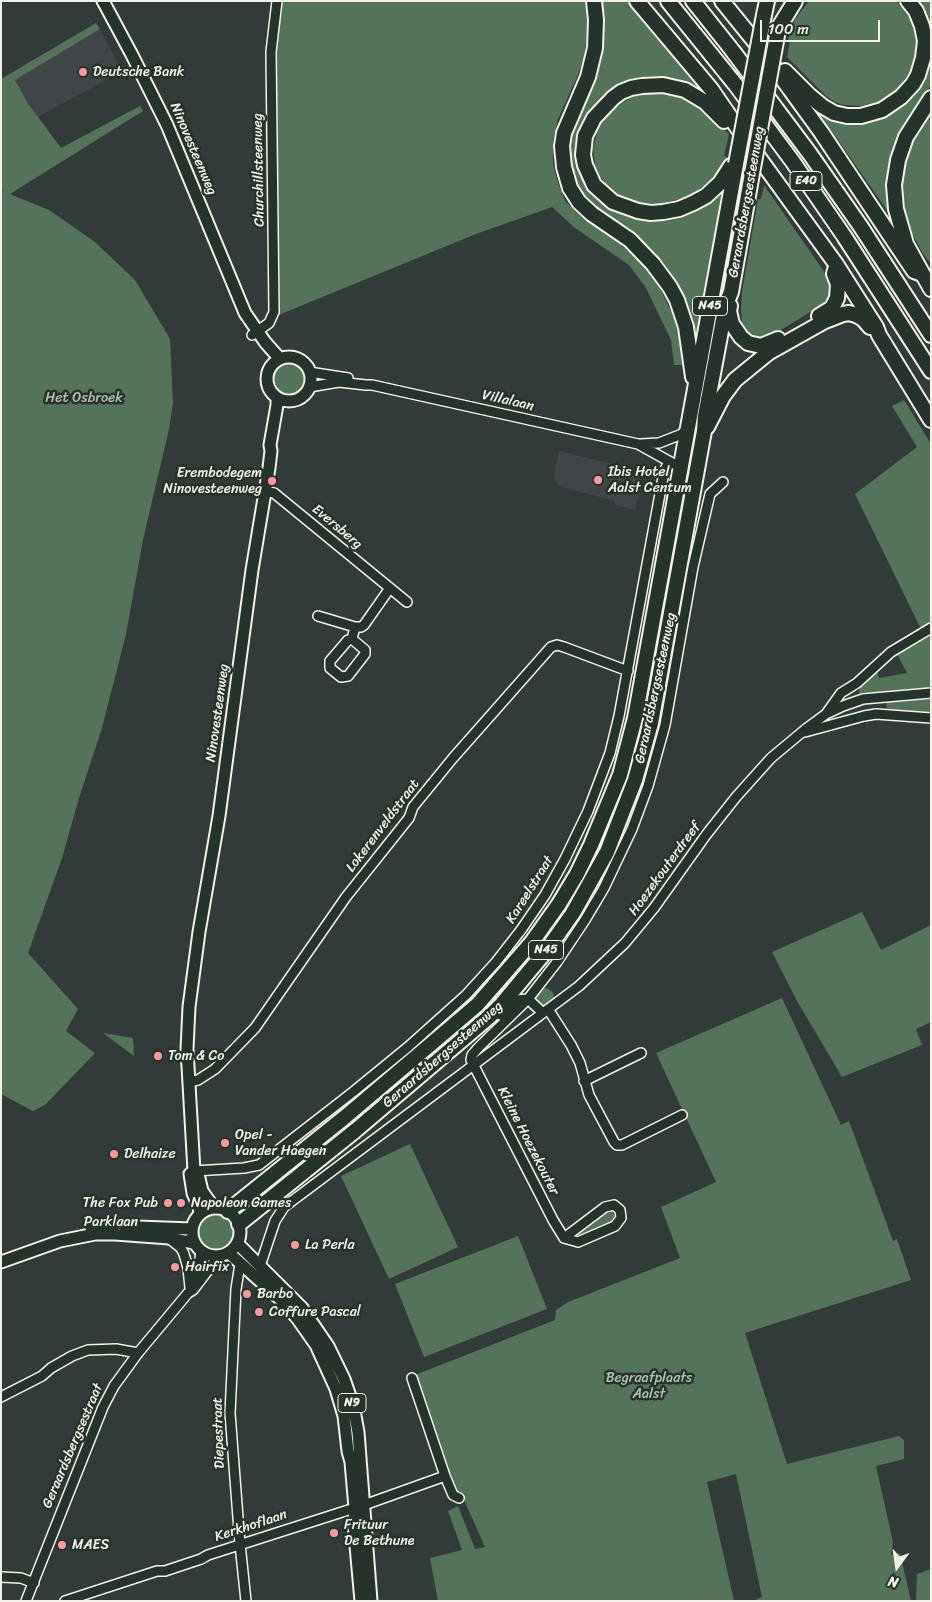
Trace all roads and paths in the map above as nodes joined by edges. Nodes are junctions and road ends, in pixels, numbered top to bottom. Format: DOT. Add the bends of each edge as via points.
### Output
graph roads {
  1 [pos="104,1"];
  2 [pos="277,1"];
  3 [pos="594,1"];
  4 [pos="637,1"];
  5 [pos="668,1"];
  6 [pos="693,1"];
  7 [pos="722,1"];
  8 [pos="782,1"];
  9 [pos="795,1"];
  10 [pos="908,1"];
  11 [pos="766,8"];
  12 [pos="778,28"];
  13 [pos="760,48"];
  14 [pos="931,98"];
  15 [pos="746,140"];
  16 [pos="736,164"];
  17 [pos="836,264"];
  18 [pos="922,274"];
  19 [pos="931,289"];
  20 [pos="731,292"];
  21 [pos="255,333"];
  22 [pos="880,335"];
  23 [pos="931,335"];
  24 [pos="280,359"];
  25 [pos="271,367"];
  26 [pos="931,371"];
  27 [pos="309,372"];
  28 [pos="345,380"];
  29 [pos="309,388"];
  30 [pos="694,395"];
  31 [pos="277,398"];
  32 [pos="290,401"];
  33 [pos="931,420"];
  34 [pos="688,427"];
  35 [pos="704,432"];
  36 [pos="638,444"];
  37 [pos="271,451"];
  38 [pos="675,465"];
  39 [pos="723,482"];
  40 [pos="265,491"];
  41 [pos="390,588"];
  42 [pos="407,602"];
  43 [pos="318,616"];
  44 [pos="355,627"];
  45 [pos="931,628"];
  46 [pos="352,639"];
  47 [pos="628,671"];
  48 [pos="931,694"];
  49 [pos="826,714"];
  50 [pos="931,718"];
  51 [pos="800,733"];
  52 [pos="528,998"];
  53 [pos="546,1011"];
  54 [pos="489,1017"];
  55 [pos="641,1053"];
  56 [pos="473,1060"];
  57 [pos="584,1081"];
  58 [pos="188,1082"];
  59 [pos="682,1115"];
  60 [pos="194,1171"];
  61 [pos="221,1209"];
  62 [pos="200,1214"];
  63 [pos="239,1224"];
  64 [pos="192,1229"];
  65 [pos="169,1238"];
  66 [pos="564,1238"];
  67 [pos="238,1244"];
  68 [pos="198,1247"];
  69 [pos="1,1254"];
  70 [pos="224,1255"];
  71 [pos="1,1262"];
  72 [pos="240,1264"];
  73 [pos="260,1266"];
  74 [pos="189,1290"];
  75 [pos="138,1353"];
  76 [pos="412,1378"];
  77 [pos="1,1397"];
  78 [pos="445,1476"];
  79 [pos="459,1498"];
  80 [pos="360,1506"];
  81 [pos="240,1544"];
  82 [pos="1,1577"];
  83 [pos="34,1583"];
  84 [pos="26,1601"];
  85 [pos="66,1601"];
  86 [pos="246,1601"];
  87 [pos="361,1601"];
  88 [pos="371,1601"];
  1 -- 21 [label="main road, Ninovesteenweg" via="167,125"];
  2 -- 21 [label="street, Churchillsteenweg" via="270,52 274,312 270,323"];
  3 -- 30 [label="highway" via="595,48 588,77 564,133 564,167 570,188 579,202 630,240 670,287 686,327"];
  4 -- 15 [label="highway" via="710,89"];
  5 -- 26 [label="highway, E40" via="793,162"];
  6 -- 23 [label="highway, E40" via="810,154"];
  7 -- 13 [label="highway"];
  8 -- 12 [label="highway, Geraardsbergsesteenweg / N45"];
  9 -- 12 [label="highway"];
  10 -- 13 [label="highway" via="924,34 922,65 907,92 875,113 847,116 828,110"];
  11 -- 16 [label="highway, Geraardsbergsesteenweg / N45, bridge"];
  12 -- 20 [label="highway, Geraardsbergsesteenweg / N45, bridge"];
  13 -- 18 [label="highway" via="914,271"];
  14 -- 18 [label="highway" via="906,136 894,185 900,226"];
  15 -- 16 [label="highway" via="697,96 674,87 653,85 621,92 606,103 588,128 584,145 585,165 594,185 613,202 638,211 663,212 693,203 713,190"];
  15 -- 17 [label="highway"];
  16 -- 30 [label="highway, Geraardsbergsesteenweg / N45"];
  17 -- 20 [label="highway" via="834,274 839,291 832,308 766,345 755,346 738,334 730,318"];
  17 -- 22 [label="highway"];
  18 -- 19 [label="highway"];
  20 -- 35 [label="highway, Geraardsbergsesteenweg / N45" via="726,304"];
  21 -- 24 [label="main road, Ninovesteenweg"];
  21 -- 25 [label="main road, Ninovesteenweg"];
  22 -- 33 [label="highway"];
  22 -- 35 [label="highway" via="863,319 849,313 825,321 768,353 735,380"];
  24 -- 25 [label="main road"];
  24 -- 27 [label="main road" via="301,361"];
  25 -- 31 [label="main road" via="267,380"];
  27 -- 28 [label="street, Villalaan"];
  27 -- 29 [label="main road"];
  28 -- 29 [label="street, Villalaan"];
  28 -- 36 [label="street, Villalaan" via="367,381 372,385"];
  29 -- 32 [label="main road" via="301,397"];
  30 -- 34 [label="highway, Geraardsbergsesteenweg / N45"];
  31 -- 32 [label="main road"];
  31 -- 37 [label="main road, Ninovesteenweg"];
  32 -- 37 [label="main road, Ninovesteenweg"];
  34 -- 36 [label="street, Villalaan" via="684,433 659,443"];
  34 -- 38 [label="highway, Geraardsbergsesteenweg / N45"];
  35 -- 54 [label="highway, Geraardsbergsesteenweg / N45" via="651,723 635,780 607,852 573,912 546,951"];
  36 -- 38 [label="street, Villalaan"];
  37 -- 40 [label="main road, Ninovesteenweg"];
  38 -- 47 [label="street, Kareelstraat" via="664,472"];
  38 -- 61 [label="highway, Geraardsbergsesteenweg / N45" via="639,699 627,750 620,776 591,845 559,904 532,942 477,1005 345,1117"];
  39 -- 52 [label="street, Hoezekouterdreef" via="710,494 693,567 665,725 632,829 585,920"];
  40 -- 41 [label="street, Eversberg" via="274,493"];
  40 -- 58 [label="main road, Ninovesteenweg" via="219,816 192,979"];
  41 -- 42 [label="street, Eversberg"];
  41 -- 44 [label="street" via="364,625"];
  43 -- 44 [label="street"];
  44 -- 46 [label="street"];
  45 -- 49 [label="street, Hoezekouterdreef" via="891,652 841,693"];
  47 -- 58 [label="street, Lokerenveldstraat" via="564,647 551,647 413,807 255,1028 215,1069 198,1080"];
  47 -- 60 [label="street, Kareelstraat" via="610,753 588,811 545,894 496,962 466,995 408,1047 259,1165"];
  48 -- 49 [label="street, Hoezekouterdreef" via="863,699"];
  49 -- 51 [label="street, Hoezekouterdreef"];
  50 -- 51 [label="street, Hoezekouterdreef" via="876,714"];
  51 -- 53 [label="street, Hoezekouterdreef" via="770,758 736,797 625,943 593,974"];
  52 -- 53 [label="street"];
  52 -- 54 [label="street" via="518,999 501,1015"];
  52 -- 56 [label="street, Hoezekouterdreef"];
  53 -- 56 [label="street, Hoezekouterdreef"];
  53 -- 57 [label="street" via="571,1044"];
  54 -- 63 [label="highway, Geraardsbergsesteenweg / N45"];
  55 -- 57 [label="street"];
  56 -- 66 [label="street, Kleine Hoezekouter"];
  56 -- 73 [label="street, Hoezekouterdreef" via="284,1207 275,1221"];
  57 -- 59 [label="street" via="588,1095 614,1142 619,1145"];
  58 -- 60 [label="main road"];
  60 -- 61 [label="main road" via="198,1174 202,1191"];
  60 -- 62 [label="main road" via="190,1174 192,1190"];
  61 -- 62 [label="main road"];
  61 -- 63 [label="main road" via="235,1217"];
  62 -- 64 [label="main road"];
  63 -- 67 [label="main road" via="241,1236"];
  64 -- 68 [label="main road"];
  64 -- 69 [label="main road, Parklaan" via="90,1228 55,1234"];
  65 -- 68 [label="main road, Parklaan"];
  65 -- 71 [label="main road, Parklaan" via="95,1234 47,1244"];
  65 -- 74 [label="street" via="184,1254"];
  66 -- 66 [label="street" via="578,1242 615,1226 621,1218 620,1210 614,1205 605,1207"];
  67 -- 70 [label="main road"];
  67 -- 73 [label="main road, N9"];
  68 -- 70 [label="main road" via="211,1256"];
  68 -- 74 [label="street, Geraardsbergsestraat" via="198,1272"];
  70 -- 72 [label="main road, N9"];
  70 -- 74 [label="street, Geraardsbergsestraat" via="194,1290"];
  72 -- 80 [label="main road, N9" via="297,1318 323,1358 344,1416"];
  72 -- 81 [label="street, Diepestraat" via="230,1413"];
  73 -- 80 [label="main road, N9" via="302,1308 328,1346 344,1379 358,1432"];
  74 -- 75 [label="street, Geraardsbergsestraat"];
  75 -- 77 [label="street" via="116,1349 88,1350"];
  75 -- 83 [label="street, Geraardsbergsestraat" via="103,1407"];
  76 -- 78 [label="street"];
  78 -- 79 [label="street" via="453,1495"];
  78 -- 80 [label="street, Kerkhoflaan"];
  80 -- 81 [label="street, Kerkhoflaan"];
  80 -- 87 [label="main road, N9" via="354,1524"];
  80 -- 88 [label="main road, N9"];
  81 -- 85 [label="street, Kerkhoflaan"];
  81 -- 86 [label="street, Diepestraat"];
  82 -- 83 [label="street" via="21,1578"];
  83 -- 84 [label="street, Geraardsbergsestraat"];
}
